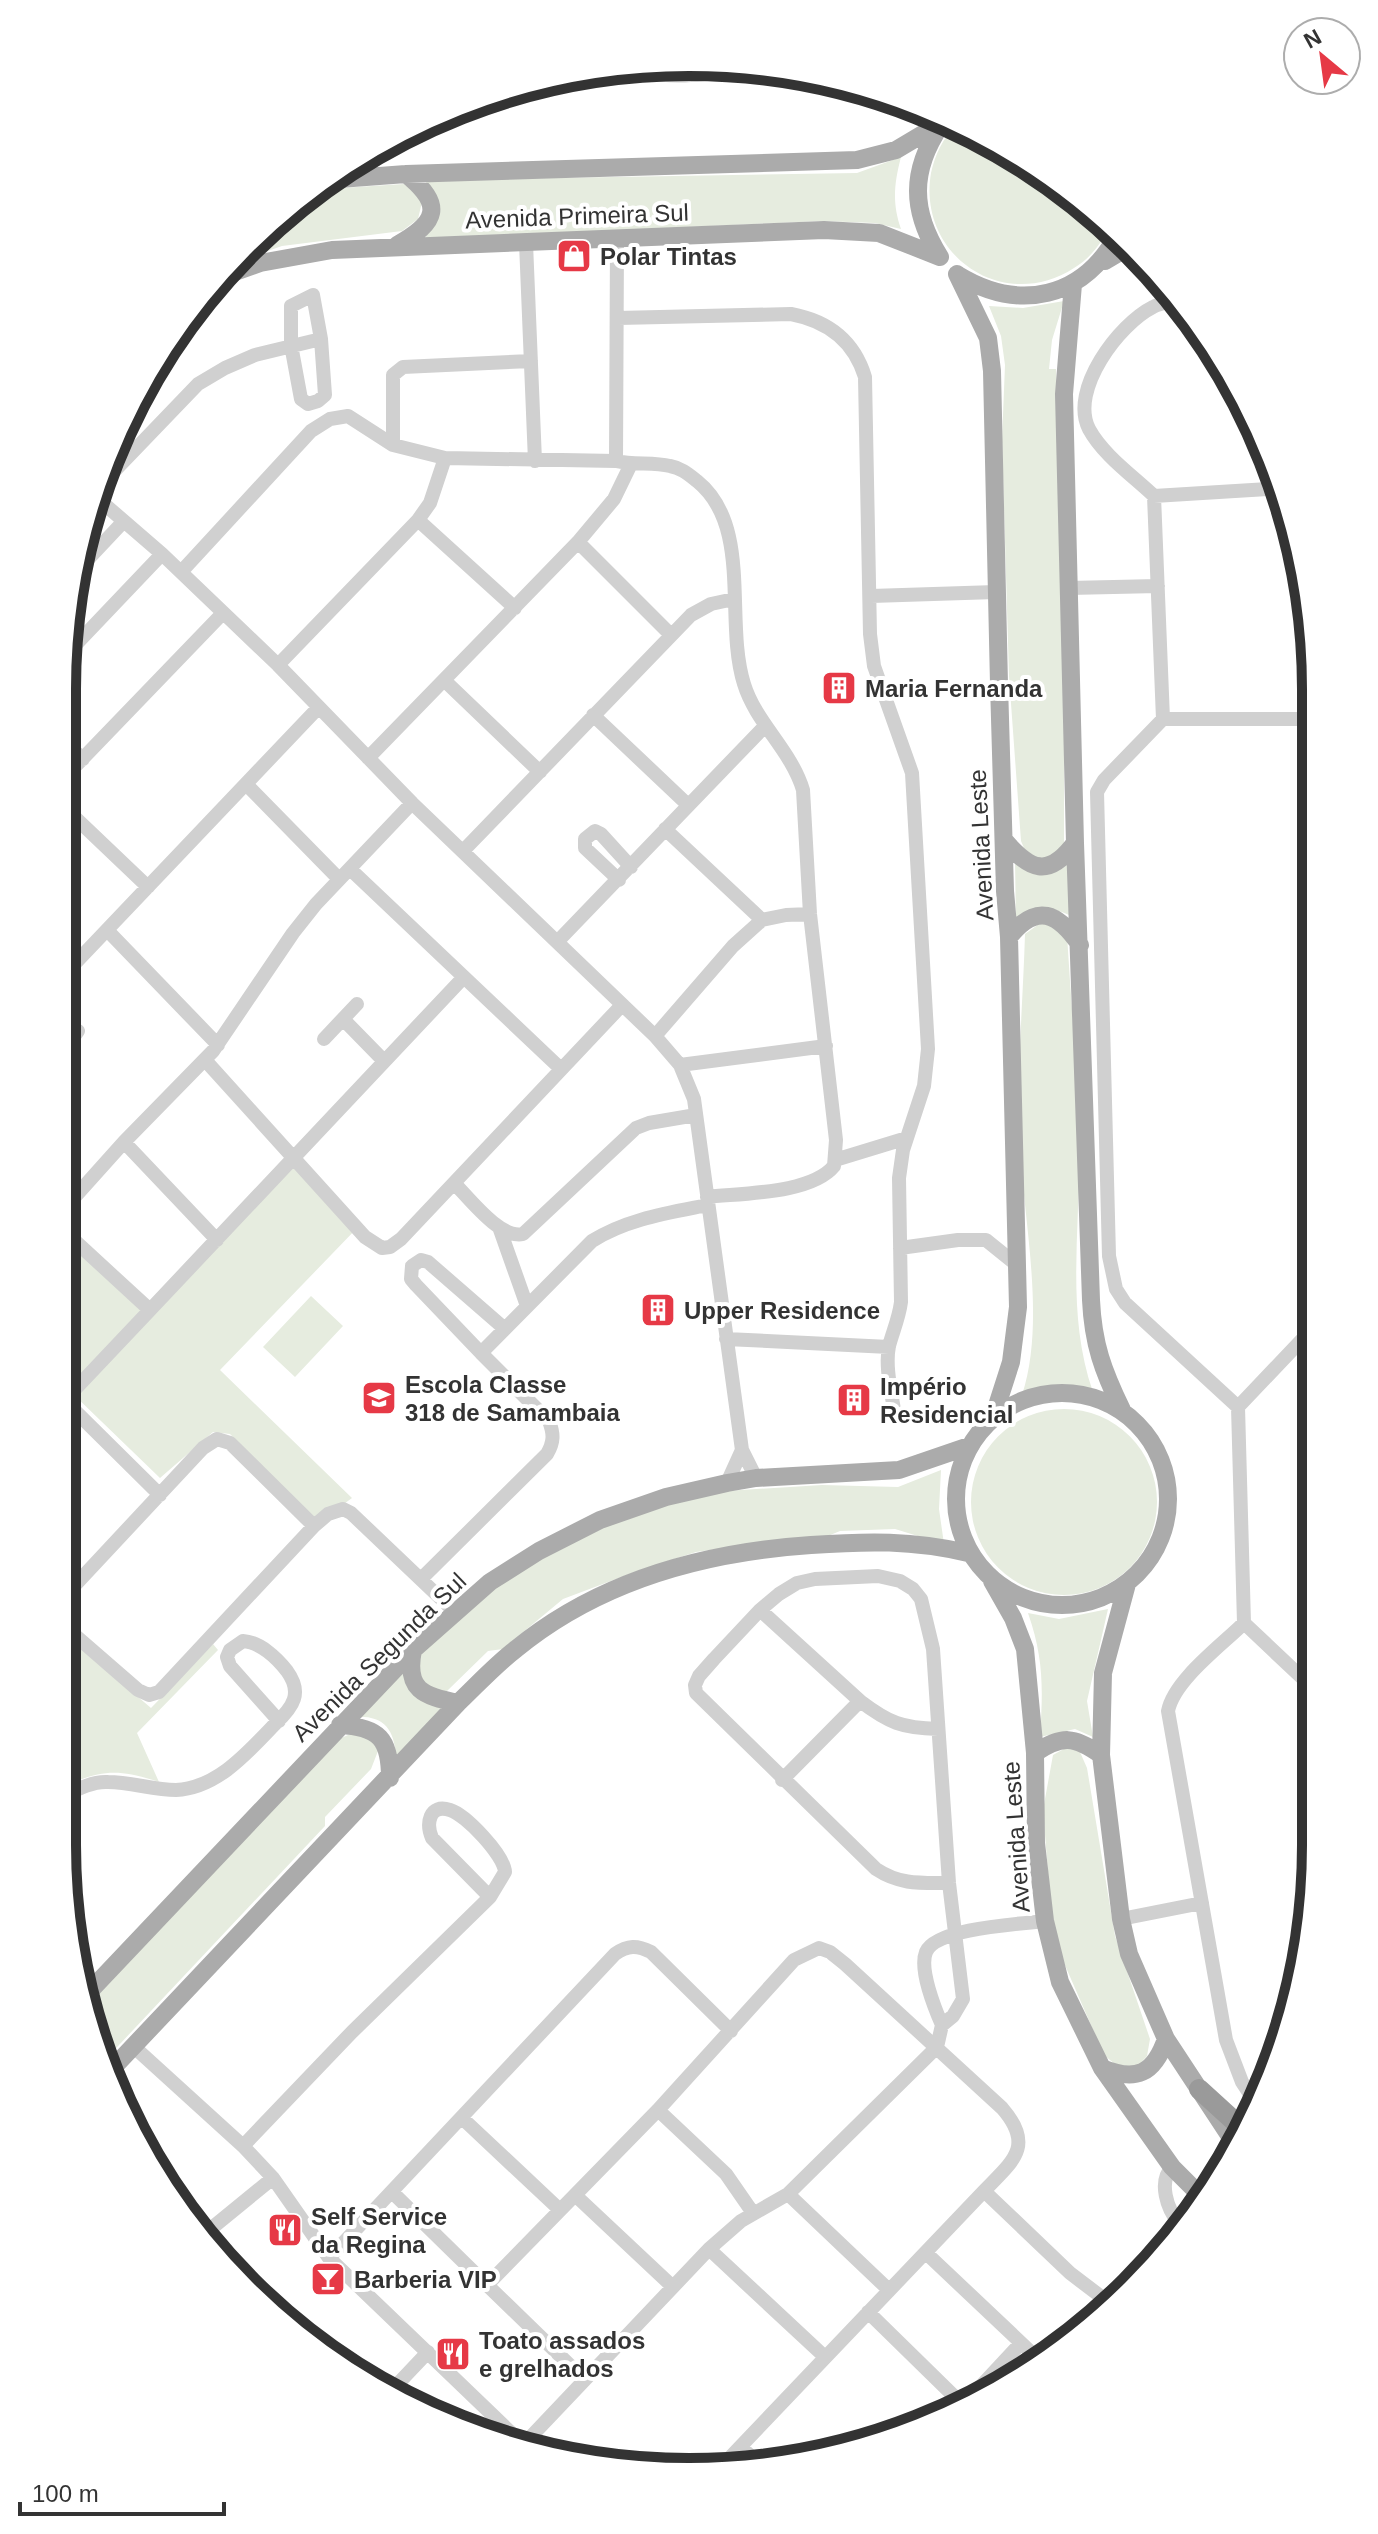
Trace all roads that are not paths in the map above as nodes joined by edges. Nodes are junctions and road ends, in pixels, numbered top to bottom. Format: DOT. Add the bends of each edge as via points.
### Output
graph roads {
  1 [pos="934,127"];
  2 [pos="938,129"];
  3 [pos="363,170"];
  4 [pos="406,174"];
  5 [pos="617,239"];
  6 [pos="526,243"];
  7 [pos="394,246"];
  8 [pos="1112,246"];
  9 [pos="1119,253"];
  10 [pos="940,257"];
  11 [pos="244,269"];
  12 [pos="1093,270"];
  13 [pos="957,274"];
  14 [pos="1073,284"];
  15 [pos="1165,304"];
  16 [pos="618,318"];
  17 [pos="321,339"];
  18 [pos="291,345"];
  19 [pos="531,361"];
  20 [pos="393,445"];
  21 [pos="445,458"];
  22 [pos="535,461"];
  23 [pos="623,463"];
  24 [pos="118,467"];
  25 [pos="1268,489"];
  26 [pos="1154,496"];
  27 [pos="105,505"];
  28 [pos="418,520"];
  29 [pos="123,522"];
  30 [pos="578,542"];
  31 [pos="162,554"];
  32 [pos="91,556"];
  33 [pos="181,572"];
  34 [pos="1158,586"];
  35 [pos="1069,588"];
  36 [pos="996,592"];
  37 [pos="871,596"];
  38 [pos="734,599"];
  39 [pos="515,608"];
  40 [pos="223,613"];
  41 [pos="671,635"];
  42 [pos="78,643"];
  43 [pos="278,665"];
  44 [pos="445,681"];
  45 [pos="319,707"];
  46 [pos="593,715"];
  47 [pos="1163,719"];
  48 [pos="1302,719"];
  49 [pos="765,726"];
  50 [pos="76,753"];
  51 [pos="368,758"];
  52 [pos="83,759"];
  53 [pos="76,766"];
  54 [pos="540,772"];
  55 [pos="246,784"];
  56 [pos="412,803"];
  57 [pos="688,805"];
  58 [pos="76,818"];
  59 [pos="665,829"];
  60 [pos="1004,840"];
  61 [pos="1075,843"];
  62 [pos="463,851"];
  63 [pos="631,867"];
  64 [pos="345,874"];
  65 [pos="619,880"];
  66 [pos="148,887"];
  67 [pos="810,914"];
  68 [pos="762,920"];
  69 [pos="107,930"];
  70 [pos="1009,937"];
  71 [pos="558,941"];
  72 [pos="1080,945"];
  73 [pos="76,962"];
  74 [pos="463,978"];
  75 [pos="357,1004"];
  76 [pos="622,1005"];
  77 [pos="343,1019"];
  78 [pos="78,1031"];
  79 [pos="76,1034"];
  80 [pos="655,1036"];
  81 [pos="324,1039"];
  82 [pos="218,1045"];
  83 [pos="826,1046"];
  84 [pos="205,1060"];
  85 [pos="384,1061"];
  86 [pos="680,1065"];
  87 [pos="561,1069"];
  88 [pos="696,1115"];
  89 [pos="907,1138"];
  90 [pos="124,1142"];
  91 [pos="295,1157"];
  92 [pos="835,1160"];
  93 [pos="454,1183"];
  94 [pos="76,1196"];
  95 [pos="708,1201"];
  96 [pos="499,1227"];
  97 [pos="217,1240"];
  98 [pos="76,1242"];
  99 [pos="900,1248"];
  100 [pos="1017,1265"];
  101 [pos="527,1306"];
  102 [pos="150,1310"];
  103 [pos="505,1329"];
  104 [pos="726,1339"];
  105 [pos="1302,1340"];
  106 [pos="889,1347"];
  107 [pos="481,1353"];
  108 [pos="76,1388"];
  109 [pos="76,1407"];
  110 [pos="1238,1407"];
  111 [pos="894,1410"];
  112 [pos="1122,1410"];
  113 [pos="993,1418"];
  114 [pos="969,1446"];
  115 [pos="742,1450"];
  116 [pos="756,1478"];
  117 [pos="727,1483"];
  118 [pos="160,1495"];
  119 [pos="314,1526"];
  120 [pos="968,1553"];
  121 [pos="421,1579"];
  122 [pos="992,1581"];
  123 [pos="76,1584"];
  124 [pos="1127,1584"];
  125 [pos="760,1610"];
  126 [pos="455,1612"];
  127 [pos="1244,1623"];
  128 [pos="214,1635"];
  129 [pos="76,1636"];
  130 [pos="230,1650"];
  131 [pos="413,1650"];
  132 [pos="1302,1678"];
  133 [pos="860,1701"];
  134 [pos="458,1703"];
  135 [pos="279,1721"];
  136 [pos="340,1725"];
  137 [pos="938,1729"];
  138 [pos="1035,1753"];
  139 [pos="1101,1755"];
  140 [pos="390,1778"];
  141 [pos="782,1780"];
  142 [pos="76,1790"];
  143 [pos="949,1883"];
  144 [pos="490,1897"];
  145 [pos="1202,1903"];
  146 [pos="1121,1919"];
  147 [pos="1045,1921"];
  148 [pos="955,1934"];
  149 [pos="93,1987"];
  150 [pos="942,2025"];
  151 [pos="731,2031"];
  152 [pos="1166,2039"];
  153 [pos="133,2046"];
  154 [pos="937,2047"];
  155 [pos="117,2063"];
  156 [pos="1102,2068"];
  157 [pos="1199,2089"];
  158 [pos="1249,2092"];
  159 [pos="658,2110"];
  160 [pos="462,2118"];
  161 [pos="1236,2122"];
  162 [pos="1229,2135"];
  163 [pos="243,2146"];
  164 [pos="1172,2167"];
  165 [pos="273,2178"];
  166 [pos="984,2191"];
  167 [pos="1196,2191"];
  168 [pos="392,2192"];
  169 [pos="788,2194"];
  170 [pos="575,2195"];
  171 [pos="560,2210"];
  172 [pos="753,2213"];
  173 [pos="1176,2217"];
  174 [pos="211,2228"];
  175 [pos="709,2249"];
  176 [pos="926,2253"];
  177 [pos="329,2258"];
  178 [pos="487,2285"];
  179 [pos="672,2286"];
  180 [pos="889,2290"];
  181 [pos="1102,2297"];
  182 [pos="868,2312"];
  183 [pos="1021,2343"];
  184 [pos="428,2352"];
  185 [pos="1032,2353"];
  186 [pos="825,2357"];
  187 [pos="584,2379"];
  188 [pos="985,2382"];
  189 [pos="398,2384"];
  190 [pos="955,2397"];
  191 [pos="509,2430"];
  192 [pos="535,2438"];
  193 [pos="741,2447"];
  194 [pos="749,2455"];
  195 [pos="731,2457"];
  1 -- 4 [label="main road, Avenida Primeira Sul" via="896,150 845,161"];
  2 -- 10 [label="main road" via="920,165 917,189 919,214"];
  3 -- 4 [label="main road, Avenida Primeira Sul"];
  4 -- 7 [label="main road" via="424,189 433,212 426,225"];
  5 -- 6 [label="main road, Avenida Primeira Sul"];
  5 -- 10 [label="main road, Avenida Primeira Sul" via="824,230 879,233"];
  5 -- 16 [label="street"];
  6 -- 7 [label="main road, Avenida Primeira Sul"];
  6 -- 19 [label="street"];
  7 -- 11 [label="main road, Avenida Primeira Sul" via="332,250"];
  8 -- 12 [label="main road"];
  9 -- 12 [label="main road"];
  10 -- 13 [label="main road"];
  12 -- 14 [label="main road"];
  13 -- 14 [label="main road" via="1001,295 1026,297"];
  13 -- 36 [label="main road, Avenida Leste" via="988,338"];
  14 -- 35 [label="main road" via="1064,394"];
  15 -- 26 [label="street" via="1132,322 1101,360 1087,384 1084,410 1104,448"];
  16 -- 23 [label="street"];
  16 -- 37 [label="street" via="791,314 813,318 846,341 865,377"];
  17 -- 18 [label="street"];
  17 -- 18 [label="street" via="313,295 291,306"];
  17 -- 18 [label="street" via="325,395 308,404 301,399"];
  18 -- 24 [label="street" via="225,368 198,384"];
  19 -- 20 [label="street" via="397,370"];
  19 -- 22 [label="street"];
  20 -- 21 [label="street"];
  20 -- 33 [label="street" via="348,416 330,419 311,431"];
  21 -- 22 [label="street"];
  21 -- 28 [label="street" via="430,503"];
  22 -- 23 [label="street"];
  23 -- 30 [label="street" via="614,499"];
  23 -- 38 [label="street" via="685,471 719,505 727,527"];
  25 -- 26 [label="street"];
  26 -- 34 [label="street"];
  27 -- 29 [label="street"];
  28 -- 39 [label="street"];
  28 -- 43 [label="street"];
  29 -- 31 [label="street"];
  29 -- 32 [label="street"];
  30 -- 39 [label="street"];
  30 -- 41 [label="street"];
  31 -- 33 [label="street"];
  31 -- 42 [label="street"];
  33 -- 40 [label="street"];
  34 -- 35 [label="street"];
  34 -- 47 [label="street"];
  35 -- 61 [label="main road"];
  36 -- 37 [label="street"];
  36 -- 60 [label="main road, Avenida Leste"];
  37 -- 89 [label="street" via="874,666 912,773 918,852 927,1060"];
  38 -- 41 [label="street" via="691,615"];
  38 -- 49 [label="street" via="738,661"];
  39 -- 44 [label="street"];
  40 -- 43 [label="street"];
  40 -- 52 [label="street"];
  41 -- 46 [label="street"];
  43 -- 45 [label="street"];
  44 -- 51 [label="street"];
  44 -- 54 [label="street"];
  45 -- 51 [label="street"];
  45 -- 55 [label="street"];
  46 -- 54 [label="street"];
  46 -- 57 [label="street"];
  47 -- 48 [label="street"];
  47 -- 110 [label="street" via="1097,792 1109,1256 1116,1289 1125,1303"];
  49 -- 57 [label="street"];
  49 -- 67 [label="street" via="803,790"];
  50 -- 52 [label="street"];
  51 -- 56 [label="street"];
  52 -- 53 [label="street"];
  54 -- 62 [label="street"];
  55 -- 64 [label="street"];
  55 -- 66 [label="street"];
  56 -- 62 [label="street"];
  56 -- 64 [label="street"];
  57 -- 59 [label="street"];
  58 -- 66 [label="street"];
  59 -- 63 [label="street"];
  59 -- 68 [label="street"];
  60 -- 61 [label="main road" via="1021,859 1042,867 1062,860"];
  60 -- 70 [label="main road, Avenida Leste"];
  61 -- 72 [label="main road"];
  62 -- 71 [label="street"];
  63 -- 65 [label="street"];
  63 -- 65 [label="street" via="601,834 587,836 585,848"];
  64 -- 74 [label="street"];
  64 -- 82 [label="street" via="293,933"];
  65 -- 71 [label="street"];
  66 -- 69 [label="street"];
  67 -- 68 [label="street"];
  67 -- 83 [label="street"];
  68 -- 80 [label="street"];
  69 -- 73 [label="street"];
  69 -- 82 [label="street"];
  70 -- 72 [label="main road" via="1021,923 1051,915"];
  70 -- 100 [label="main road, Avenida Leste"];
  71 -- 76 [label="street"];
  72 -- 112 [label="main road" via="1093,1332 1099,1360"];
  74 -- 85 [label="street"];
  74 -- 87 [label="street"];
  75 -- 77 [label="street"];
  76 -- 80 [label="street"];
  76 -- 87 [label="street"];
  77 -- 81 [label="street"];
  77 -- 85 [label="street"];
  78 -- 79 [label="street"];
  80 -- 86 [label="street"];
  82 -- 84 [label="street"];
  83 -- 86 [label="street"];
  83 -- 92 [label="street"];
  84 -- 90 [label="street"];
  84 -- 91 [label="street"];
  85 -- 91 [label="street"];
  86 -- 88 [label="street"];
  87 -- 93 [label="street"];
  88 -- 95 [label="street"];
  88 -- 96 [label="street" via="636,1128 535,1226 518,1235"];
  89 -- 92 [label="street"];
  89 -- 99 [label="street" via="899,1178"];
  90 -- 94 [label="street"];
  90 -- 97 [label="street"];
  91 -- 93 [label="street" via="365,1237 382,1248 401,1239"];
  91 -- 97 [label="street"];
  92 -- 95 [label="street" via="827,1175 802,1185"];
  93 -- 96 [label="street"];
  95 -- 101 [label="street" via="609,1230 573,1257"];
  95 -- 104 [label="street"];
  96 -- 101 [label="street"];
  97 -- 102 [label="street"];
  98 -- 102 [label="street"];
  99 -- 100 [label="street" via="986,1240"];
  99 -- 106 [label="street" via="901,1302"];
  100 -- 113 [label="main road, Avenida Leste" via="1017,1332"];
  101 -- 103 [label="street"];
  102 -- 108 [label="street"];
  103 -- 107 [label="street"];
  103 -- 107 [label="street" via="428,1262 412,1266 411,1279"];
  104 -- 106 [label="street"];
  104 -- 115 [label="street"];
  105 -- 110 [label="street"];
  106 -- 111 [label="street"];
  107 -- 121 [label="street" via="549,1421 552,1443 547,1454"];
  109 -- 118 [label="street"];
  110 -- 127 [label="street"];
  112 -- 113 [label="main road" via="1091,1396 1056,1393 1023,1400"];
  112 -- 124 [label="main road" via="1147,1433 1163,1463 1169,1496 1165,1529 1151,1559"];
  113 -- 114 [label="main road"];
  114 -- 116 [label="main road, Avenida Segunda Sul" via="899,1470"];
  114 -- 120 [label="main road" via="956,1481 956,1518"];
  115 -- 116 [label="street"];
  115 -- 117 [label="street"];
  116 -- 117 [label="main road, Avenida Segunda Sul"];
  117 -- 126 [label="main road, Avenida Segunda Sul" via="600,1520 490,1582"];
  118 -- 119 [label="street" via="203,1448 223,1440"];
  118 -- 123 [label="street"];
  119 -- 121 [label="street" via="343,1509"];
  119 -- 128 [label="street"];
  120 -- 122 [label="main road"];
  120 -- 134 [label="main road" via="898,1541 760,1549 694,1561 639,1578 577,1608 516,1648"];
  121 -- 126 [label="street"];
  122 -- 124 [label="main road" via="1023,1600 1059,1607 1095,1601"];
  122 -- 138 [label="main road, Avenida Leste" via="1025,1649"];
  124 -- 139 [label="main road" via="1103,1673"];
  125 -- 133 [label="street"];
  125 -- 137 [label="street" via="797,1583 815,1579 878,1576 913,1589 927,1616 933,1649"];
  125 -- 141 [label="street" via="699,1676 696,1693"];
  126 -- 131 [label="main road, Avenida Segunda Sul"];
  127 -- 132 [label="street"];
  127 -- 145 [label="street" via="1181,1685 1168,1711"];
  128 -- 129 [label="street" via="165,1688 149,1695"];
  128 -- 130 [label="street"];
  130 -- 135 [label="street" via="227,1657 236,1675"];
  130 -- 135 [label="street" via="252,1641 291,1677 295,1701"];
  131 -- 134 [label="main road" via="411,1677 417,1688"];
  131 -- 136 [label="main road, Avenida Segunda Sul"];
  133 -- 137 [label="street" via="896,1725"];
  133 -- 141 [label="street"];
  134 -- 140 [label="main road"];
  135 -- 142 [label="street" via="231,1769 200,1784 179,1790 107,1781"];
  136 -- 140 [label="main road" via="367,1728 382,1739"];
  136 -- 149 [label="main road, Avenida Segunda Sul"];
  137 -- 143 [label="street"];
  138 -- 139 [label="main road" via="1071,1739"];
  138 -- 147 [label="main road, Avenida Leste" via="1036,1843"];
  139 -- 146 [label="main road"];
  140 -- 153 [label="main road"];
  141 -- 143 [label="street" via="891,1879"];
  143 -- 148 [label="street"];
  144 -- 144 [label="street" via="505,1872 500,1856 459,1815 435,1811 429,1818 432,1838"];
  144 -- 163 [label="street"];
  145 -- 146 [label="street"];
  145 -- 158 [label="street" via="1226,2040"];
  146 -- 152 [label="main road" via="1129,1954"];
  147 -- 148 [label="street"];
  147 -- 156 [label="main road, Avenida Leste" via="1060,1982"];
  148 -- 150 [label="street" via="963,1999"];
  148 -- 150 [label="street" via="935,1940 924,1957"];
  150 -- 154 [label="street"];
  151 -- 154 [label="street" via="794,1960 819,1948 845,1964"];
  151 -- 159 [label="street"];
  151 -- 160 [label="street" via="651,1952 625,1948"];
  152 -- 156 [label="main road" via="1157,2061 1140,2072 1125,2076"];
  152 -- 157 [label="main road"];
  153 -- 155 [label="main road"];
  153 -- 163 [label="street"];
  154 -- 166 [label="street" via="1002,2108 1020,2135 1011,2163"];
  154 -- 169 [label="street"];
  156 -- 164 [label="main road, Avenida Leste"];
  157 -- 161 [label="highway"];
  157 -- 162 [label="main road"];
  159 -- 170 [label="street"];
  159 -- 172 [label="street" via="726,2174"];
  160 -- 168 [label="street"];
  160 -- 171 [label="street"];
  163 -- 165 [label="street"];
  164 -- 167 [label="main road, Avenida Leste"];
  164 -- 173 [label="street" via="1164,2182"];
  165 -- 174 [label="street"];
  165 -- 177 [label="street"];
  166 -- 176 [label="street"];
  166 -- 181 [label="street"];
  168 -- 177 [label="street"];
  168 -- 178 [label="street"];
  169 -- 172 [label="street"];
  169 -- 180 [label="street"];
  170 -- 171 [label="street"];
  170 -- 179 [label="street"];
  171 -- 178 [label="street"];
  172 -- 175 [label="street"];
  175 -- 179 [label="street"];
  175 -- 186 [label="street"];
  176 -- 180 [label="street"];
  176 -- 183 [label="street"];
  177 -- 184 [label="street"];
  178 -- 187 [label="street"];
  179 -- 187 [label="street"];
  180 -- 182 [label="street"];
  182 -- 186 [label="street"];
  182 -- 190 [label="street"];
  183 -- 185 [label="street"];
  183 -- 188 [label="street"];
  184 -- 189 [label="street"];
  184 -- 191 [label="street"];
  186 -- 193 [label="street"];
  187 -- 192 [label="street"];
  193 -- 194 [label="street"];
  193 -- 195 [label="street"];
}
